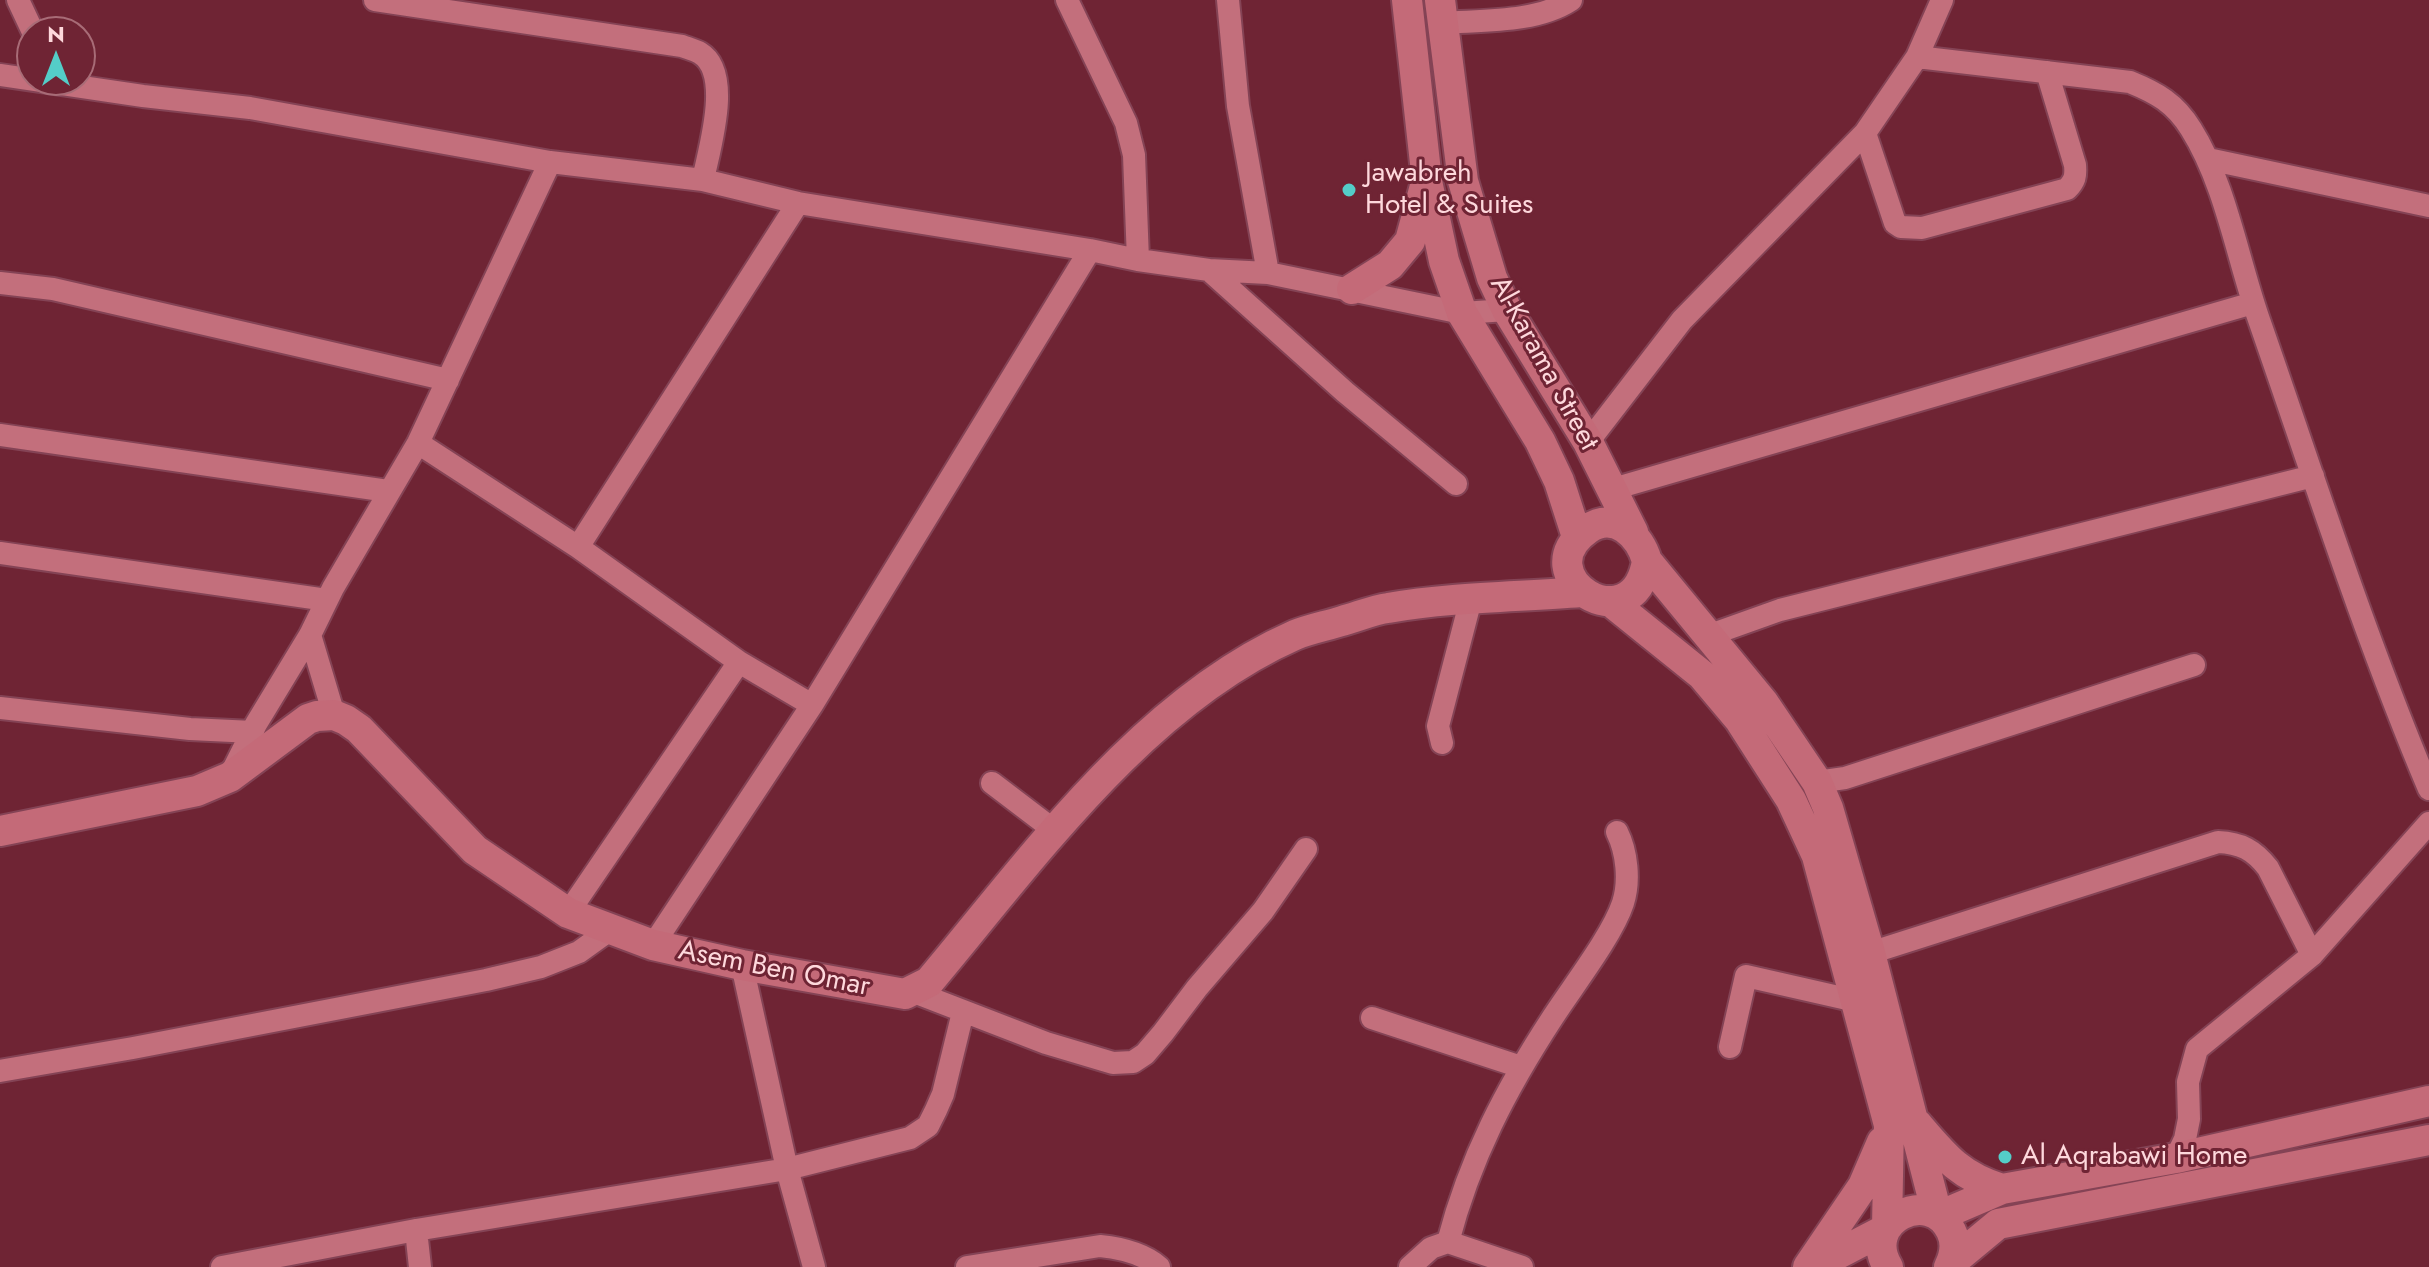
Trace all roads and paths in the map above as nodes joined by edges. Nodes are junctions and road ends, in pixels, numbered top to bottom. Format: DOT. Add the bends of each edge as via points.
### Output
graph roads {
  1 [pos="375,0"];
  2 [pos="1067,0"];
  3 [pos="1228,0"];
  4 [pos="1407,0"];
  5 [pos="1571,0"];
  6 [pos="1938,0"];
  7 [pos="1441,12"];
  8 [pos="1917,57"];
  9 [pos="2047,72"];
  10 [pos="96,87"];
  11 [pos="1865,133"];
  12 [pos="2208,159"];
  13 [pos="550,162"];
  14 [pos="703,180"];
  15 [pos="1427,181"];
  16 [pos="798,203"];
  17 [pos="2429,206"];
  18 [pos="1090,250"];
  19 [pos="1138,260"];
  20 [pos="1209,270"];
  21 [pos="1268,273"];
  22 [pos="0,283"];
  23 [pos="1352,289"];
  24 [pos="2253,303"];
  25 [pos="1507,310"];
  26 [pos="1462,313"];
  27 [pos="448,380"];
  28 [pos="0,435"];
  29 [pos="1588,442"];
  30 [pos="418,443"];
  31 [pos="2313,476"];
  32 [pos="1456,484"];
  33 [pos="1613,489"];
  34 [pos="388,491"];
  35 [pos="1633,532"];
  36 [pos="578,547"];
  37 [pos="1572,551"];
  38 [pos="0,553"];
  39 [pos="1647,561"];
  40 [pos="1581,592"];
  41 [pos="1506,597"];
  42 [pos="1471,599"];
  43 [pos="327,600"];
  44 [pos="1610,601"];
  45 [pos="310,635"];
  46 [pos="1710,635"];
  47 [pos="739,662"];
  48 [pos="2194,665"];
  49 [pos="812,705"];
  50 [pos="0,708"];
  51 [pos="334,715"];
  52 [pos="253,732"];
  53 [pos="1442,743"];
  54 [pos="230,777"];
  55 [pos="1817,782"];
  56 [pos="992,783"];
  57 [pos="2429,789"];
  58 [pos="2429,823"];
  59 [pos="0,831"];
  60 [pos="1055,831"];
  61 [pos="1617,832"];
  62 [pos="1306,849"];
  63 [pos="568,913"];
  64 [pos="611,929"];
  65 [pos="653,945"];
  66 [pos="1870,953"];
  67 [pos="2312,955"];
  68 [pos="742,965"];
  69 [pos="914,992"];
  70 [pos="1856,1001"];
  71 [pos="963,1012"];
  72 [pos="1372,1018"];
  73 [pos="1730,1047"];
  74 [pos="1521,1067"];
  75 [pos="0,1071"];
  76 [pos="2429,1101"];
  77 [pos="1900,1122"];
  78 [pos="2429,1140"];
  79 [pos="2176,1158"];
  80 [pos="787,1169"];
  81 [pos="2002,1189"];
  82 [pos="1938,1215"];
  83 [pos="1886,1228"];
  84 [pos="416,1230"];
  85 [pos="1448,1242"];
  86 [pos="1950,1265"];
  87 [pos="222,1267"];
  88 [pos="420,1267"];
  89 [pos="814,1267"];
  90 [pos="967,1267"];
  91 [pos="1159,1267"];
  92 [pos="1410,1267"];
  93 [pos="1522,1267"];
  94 [pos="1810,1267"];
  95 [pos="1888,1267"];
  1 -- 14 [label="street" via="702,53 716,73 717,105"];
  2 -- 19 [label="street" via="1126,123 1134,155"];
  3 -- 21 [label="street" via="1238,106"];
  4 -- 15 [label="street, Al-Karama Street"];
  5 -- 7 [label="street" via="1552,11 1509,18"];
  6 -- 8 [label="street"];
  7 -- 25 [label="street, Al-Karama Street" via="1463,181"];
  8 -- 9 [label="street"];
  8 -- 11 [label="street"];
  9 -- 11 [label="street" via="2075,165 2076,175 2067,189 1922,228 1901,227 1895,223"];
  9 -- 12 [label="street" via="2130,82 2159,94 2189,125"];
  10 -- 13 [label="street" via="250,108"];
  11 -- 29 [label="street" via="1682,320"];
  12 -- 17 [label="street"];
  12 -- 24 [label="street"];
  13 -- 14 [label="street"];
  13 -- 27 [label="street"];
  14 -- 16 [label="street"];
  15 -- 23 [label="street" via="1410,241 1390,265"];
  15 -- 26 [label="street, Al-Karama Street" via="1444,261"];
  16 -- 18 [label="street"];
  16 -- 36 [label="street"];
  18 -- 19 [label="street"];
  18 -- 49 [label="street"];
  19 -- 20 [label="street"];
  20 -- 21 [label="street"];
  20 -- 32 [label="street"];
  21 -- 23 [label="street"];
  22 -- 27 [label="street" via="53,289"];
  23 -- 26 [label="street"];
  24 -- 31 [label="street"];
  24 -- 33 [label="street"];
  25 -- 26 [label="street"];
  25 -- 29 [label="street, Al-Karama Street"];
  26 -- 37 [label="street, Al-Karama Street" via="1559,481"];
  27 -- 30 [label="street"];
  28 -- 34 [label="street"];
  29 -- 33 [label="street, Al-Karama Street"];
  30 -- 34 [label="street"];
  30 -- 36 [label="street"];
  31 -- 46 [label="street" via="1780,610"];
  31 -- 57 [label="street"];
  33 -- 35 [label="street, Al-Karama Street"];
  34 -- 43 [label="street"];
  35 -- 37 [label="street" via="1614,524 1594,525"];
  35 -- 39 [label="street"];
  36 -- 47 [label="street"];
  37 -- 40 [label="street" via="1572,580"];
  37 -- 41 [label="street"];
  38 -- 43 [label="street"];
  39 -- 44 [label="street" via="1637,588"];
  39 -- 46 [label="street"];
  40 -- 41 [label="street"];
  40 -- 44 [label="street"];
  41 -- 42 [label="street"];
  42 -- 53 [label="street" via="1438,726"];
  42 -- 60 [label="street" via="1387,608 1296,635 1242,665 1186,701 1114,766"];
  43 -- 45 [label="street"];
  44 -- 70 [label="street" via="1702,675 1771,766 1817,856"];
  45 -- 51 [label="street"];
  45 -- 52 [label="street"];
  46 -- 55 [label="street"];
  47 -- 49 [label="street"];
  47 -- 63 [label="street"];
  48 -- 55 [label="street" via="1845,778"];
  49 -- 65 [label="street"];
  50 -- 52 [label="street"];
  51 -- 54 [label="street" via="308,719"];
  51 -- 63 [label="street, Asem Ben Omar" via="359,729 475,850"];
  52 -- 54 [label="street"];
  54 -- 59 [label="street" via="168,799"];
  55 -- 66 [label="street"];
  56 -- 60 [label="street"];
  58 -- 67 [label="street"];
  60 -- 69 [label="street" via="929,982"];
  61 -- 74 [label="street" via="1627,883 1622,904"];
  62 -- 71 [label="street" via="1263,911 1133,1062 1101,1060"];
  63 -- 64 [label="street, Asem Ben Omar"];
  64 -- 65 [label="street, Asem Ben Omar"];
  64 -- 75 [label="street" via="579,952 486,980"];
  65 -- 68 [label="street, Asem Ben Omar"];
  66 -- 67 [label="street" via="2218,842 2247,847 2259,856"];
  66 -- 77 [label="street"];
  67 -- 79 [label="street" via="2197,1049 2188,1082 2189,1119"];
  68 -- 69 [label="street, Asem Ben Omar" via="896,994"];
  68 -- 80 [label="street"];
  69 -- 71 [label="street"];
  70 -- 73 [label="street" via="1746,976"];
  70 -- 77 [label="street"];
  71 -- 80 [label="street" via="943,1094 928,1126 899,1142"];
  72 -- 74 [label="street"];
  74 -- 85 [label="street" via="1479,1147"];
  76 -- 79 [label="street"];
  77 -- 81 [label="street" via="1960,1171"];
  77 -- 82 [label="street"];
  77 -- 83 [label="street"];
  77 -- 94 [label="street"];
  78 -- 86 [label="street" via="1998,1224"];
  79 -- 81 [label="street"];
  80 -- 84 [label="street"];
  80 -- 89 [label="street"];
  81 -- 82 [label="street"];
  82 -- 83 [label="street" via="1926,1210 1904,1213"];
  82 -- 86 [label="street" via="1955,1242"];
  83 -- 94 [label="street"];
  83 -- 95 [label="street" via="1881,1250"];
  84 -- 87 [label="street"];
  84 -- 88 [label="street"];
  85 -- 92 [label="street" via="1431,1248"];
  85 -- 93 [label="street"];
  90 -- 91 [label="street" via="1100,1246 1121,1248"];
}
